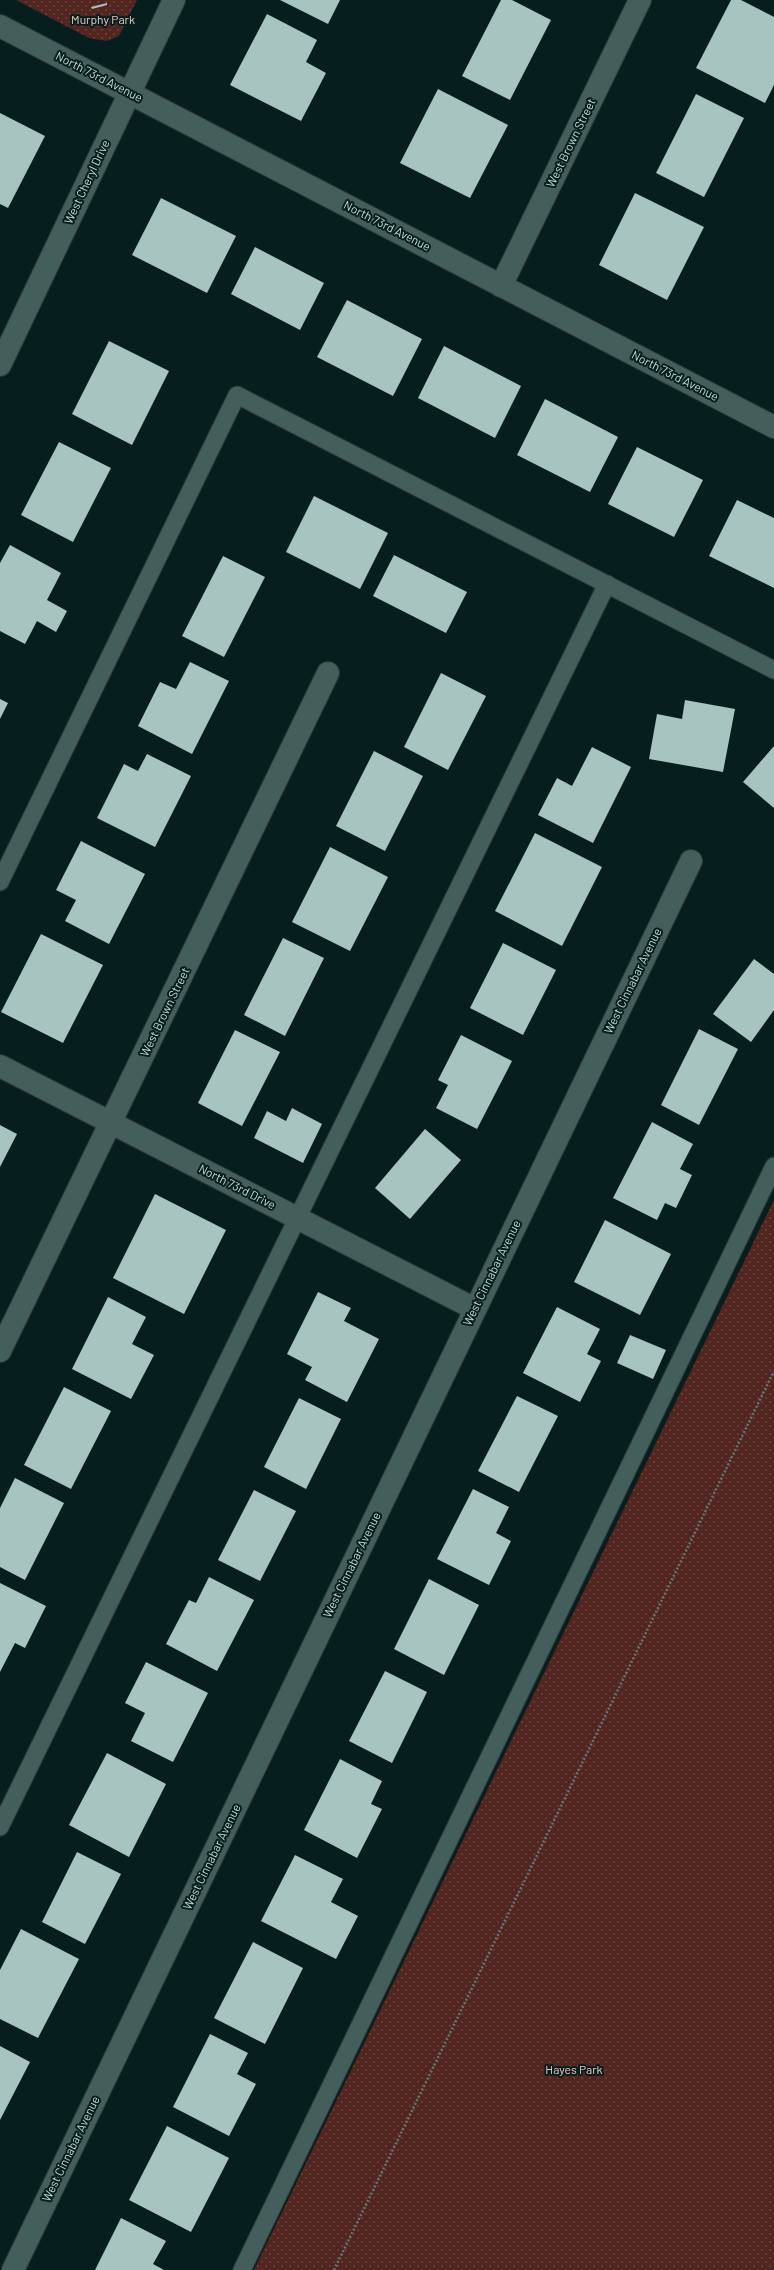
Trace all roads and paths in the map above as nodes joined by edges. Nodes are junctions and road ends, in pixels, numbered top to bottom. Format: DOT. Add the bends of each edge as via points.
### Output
graph roads {
  1 [pos="174,0"];
  2 [pos="640,0"];
  3 [pos="0,26"];
  4 [pos="129,92"];
  5 [pos="501,286"];
  6 [pos="0,365"];
  7 [pos="774,427"];
  8 [pos="607,584"];
  9 [pos="774,670"];
  10 [pos="328,673"];
  11 [pos="691,861"];
  12 [pos="0,882"];
  13 [pos="0,1066"];
  14 [pos="111,1123"];
  15 [pos="774,1166"];
  16 [pos="297,1218"];
  17 [pos="475,1309"];
  18 [pos="0,1351"];
  19 [pos="774,1371"];
  20 [pos="0,1827"];
  21 [pos="13,2270"];
  22 [pos="242,2270"];
  23 [pos="334,2270"];
  1 -- 4 [label="street, West Cheryl Drive"];
  2 -- 5 [label="street, West Brown Street"];
  3 -- 4 [label="street, North 73rd Avenue"];
  4 -- 5 [label="street, North 73rd Avenue"];
  4 -- 6 [label="street, West Cheryl Drive"];
  5 -- 7 [label="street, North 73rd Avenue"];
  8 -- 9 [label="lane"];
  8 -- 12 [label="lane" via="237,395"];
  8 -- 16 [label="lane"];
  10 -- 14 [label="street, West Brown Street"];
  11 -- 17 [label="street, West Cinnabar Avenue"];
  13 -- 14 [label="street, North 73rd Drive"];
  14 -- 16 [label="street, North 73rd Drive"];
  14 -- 18 [label="street, West Brown Street"];
  15 -- 22 [label="lane"];
  16 -- 17 [label="street, North 73rd Drive"];
  16 -- 20 [label="lane"];
  17 -- 21 [label="street, West Cinnabar Avenue"];
  19 -- 23 [label="path"];
}
